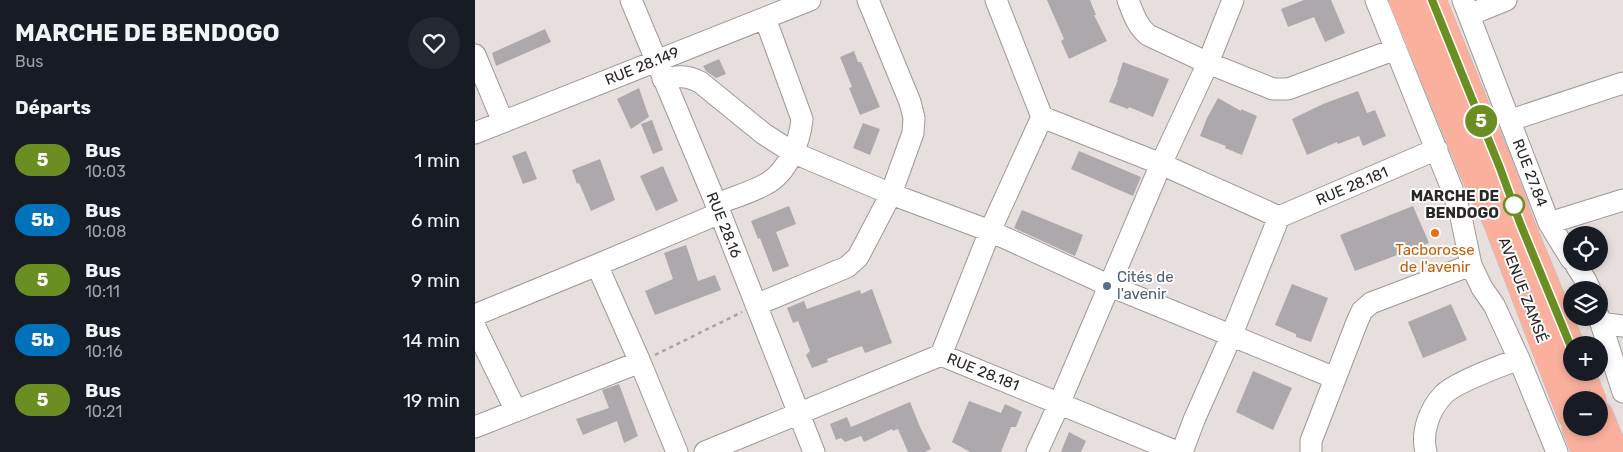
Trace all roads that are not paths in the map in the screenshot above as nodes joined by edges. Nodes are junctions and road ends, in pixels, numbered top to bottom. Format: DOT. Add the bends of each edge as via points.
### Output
graph roads {
  1 [pos="631,0"];
  2 [pos="810,0"];
  3 [pos="868,0"];
  4 [pos="996,0"];
  5 [pos="1128,0"];
  6 [pos="1233,0"];
  7 [pos="1376,0"];
  8 [pos="1403,0"];
  9 [pos="1432,0"];
  10 [pos="1506,0"];
  11 [pos="1466,8"];
  12 [pos="765,18"];
  13 [pos="1396,49"];
  14 [pos="475,55"];
  15 [pos="1208,63"];
  16 [pos="659,70"];
  17 [pos="1623,82"];
  18 [pos="1042,117"];
  19 [pos="1511,120"];
  20 [pos="503,122"];
  21 [pos="475,133"];
  22 [pos="1437,149"];
  23 [pos="792,152"];
  24 [pos="1161,164"];
  25 [pos="891,194"];
  26 [pos="1623,200"];
  27 [pos="718,209"];
  28 [pos="1279,217"];
  29 [pos="1549,223"];
  30 [pos="990,230"];
  31 [pos="1563,246"];
  32 [pos="597,265"];
  33 [pos="1471,265"];
  34 [pos="1109,285"];
  35 [pos="757,306"];
  36 [pos="475,315"];
  37 [pos="1608,322"];
  38 [pos="1602,326"];
  39 [pos="1623,326"];
  40 [pos="475,327"];
  41 [pos="1232,334"];
  42 [pos="1566,336"];
  43 [pos="941,355"];
  44 [pos="1519,359"];
  45 [pos="640,362"];
  46 [pos="1335,378"];
  47 [pos="1623,392"];
  48 [pos="1563,393"];
  49 [pos="1059,404"];
  50 [pos="516,412"];
  51 [pos="799,413"];
  52 [pos="475,427"];
  53 [pos="1580,436"];
  54 [pos="1608,436"];
  55 [pos="677,452"];
  56 [pos="705,452"];
  57 [pos="814,452"];
  58 [pos="1037,452"];
  59 [pos="1177,452"];
  60 [pos="1183,452"];
  61 [pos="1311,452"];
  62 [pos="1426,452"];
  63 [pos="1557,452"];
  64 [pos="1586,452"];
  65 [pos="1614,452"];
  1 -- 16 [label="street, RUE 28.16"];
  2 -- 12 [label="street, RUE 28.149"];
  3 -- 25 [label="street" via="914,118 913,133"];
  4 -- 18 [label="street"];
  5 -- 15 [label="street" via="1141,30"];
  6 -- 15 [label="street"];
  7 -- 13 [label="street"];
  8 -- 48 [label="highway, AVENUE ZAMSÉ" via="1497,221"];
  9 -- 42 [label="highway, AVENUE ZAMSÉ"];
  10 -- 11 [label="street"];
  11 -- 19 [label="street, RUE 27.84"];
  12 -- 16 [label="street, RUE 28.149"];
  12 -- 23 [label="street" via="801,119 801,130"];
  13 -- 15 [label="street" via="1281,90"];
  13 -- 22 [label="street"];
  14 -- 20 [label="street"];
  15 -- 24 [label="street"];
  16 -- 20 [label="street, RUE 28.149"];
  16 -- 23 [label="street" via="700,82 764,134"];
  16 -- 27 [label="street, RUE 28.16"];
  17 -- 19 [label="street"];
  18 -- 24 [label="street"];
  18 -- 30 [label="street"];
  19 -- 29 [label="street, RUE 27.84"];
  20 -- 21 [label="street, RUE 28.149"];
  22 -- 28 [label="street, RUE 28.181"];
  22 -- 33 [label="street" via="1461,217"];
  23 -- 25 [label="street"];
  23 -- 27 [label="street" via="778,175"];
  24 -- 28 [label="street"];
  24 -- 34 [label="street"];
  25 -- 30 [label="street"];
  25 -- 35 [label="street" via="858,257 847,267"];
  26 -- 29 [label="street"];
  27 -- 32 [label="street"];
  27 -- 35 [label="street, RUE 28.16"];
  28 -- 41 [label="street"];
  29 -- 31 [label="street, RUE 27.84"];
  30 -- 34 [label="street"];
  30 -- 43 [label="street"];
  32 -- 36 [label="street"];
  32 -- 45 [label="street"];
  33 -- 44 [label="street"];
  33 -- 46 [label="street" via="1371,303 1362,311"];
  34 -- 41 [label="street"];
  34 -- 49 [label="street"];
  35 -- 51 [label="street, RUE 28.16"];
  37 -- 39 [label="street"];
  38 -- 47 [label="street"];
  40 -- 50 [label="street"];
  41 -- 46 [label="street"];
  41 -- 60 [label="street"];
  43 -- 49 [label="street, RUE 28.181"];
  43 -- 51 [label="street, RUE 28.181"];
  44 -- 62 [label="street" via="1442,396 1423,435"];
  44 -- 63 [label="street"];
  45 -- 50 [label="street"];
  45 -- 55 [label="street"];
  46 -- 61 [label="street" via="1311,441"];
  49 -- 58 [label="street"];
  49 -- 59 [label="street, RUE 28.181"];
  50 -- 52 [label="street"];
  51 -- 56 [label="street, RUE 28.181"];
  51 -- 57 [label="street, RUE 28.16"];
  53 -- 64 [label="highway"];
  54 -- 65 [label="highway"];
}
